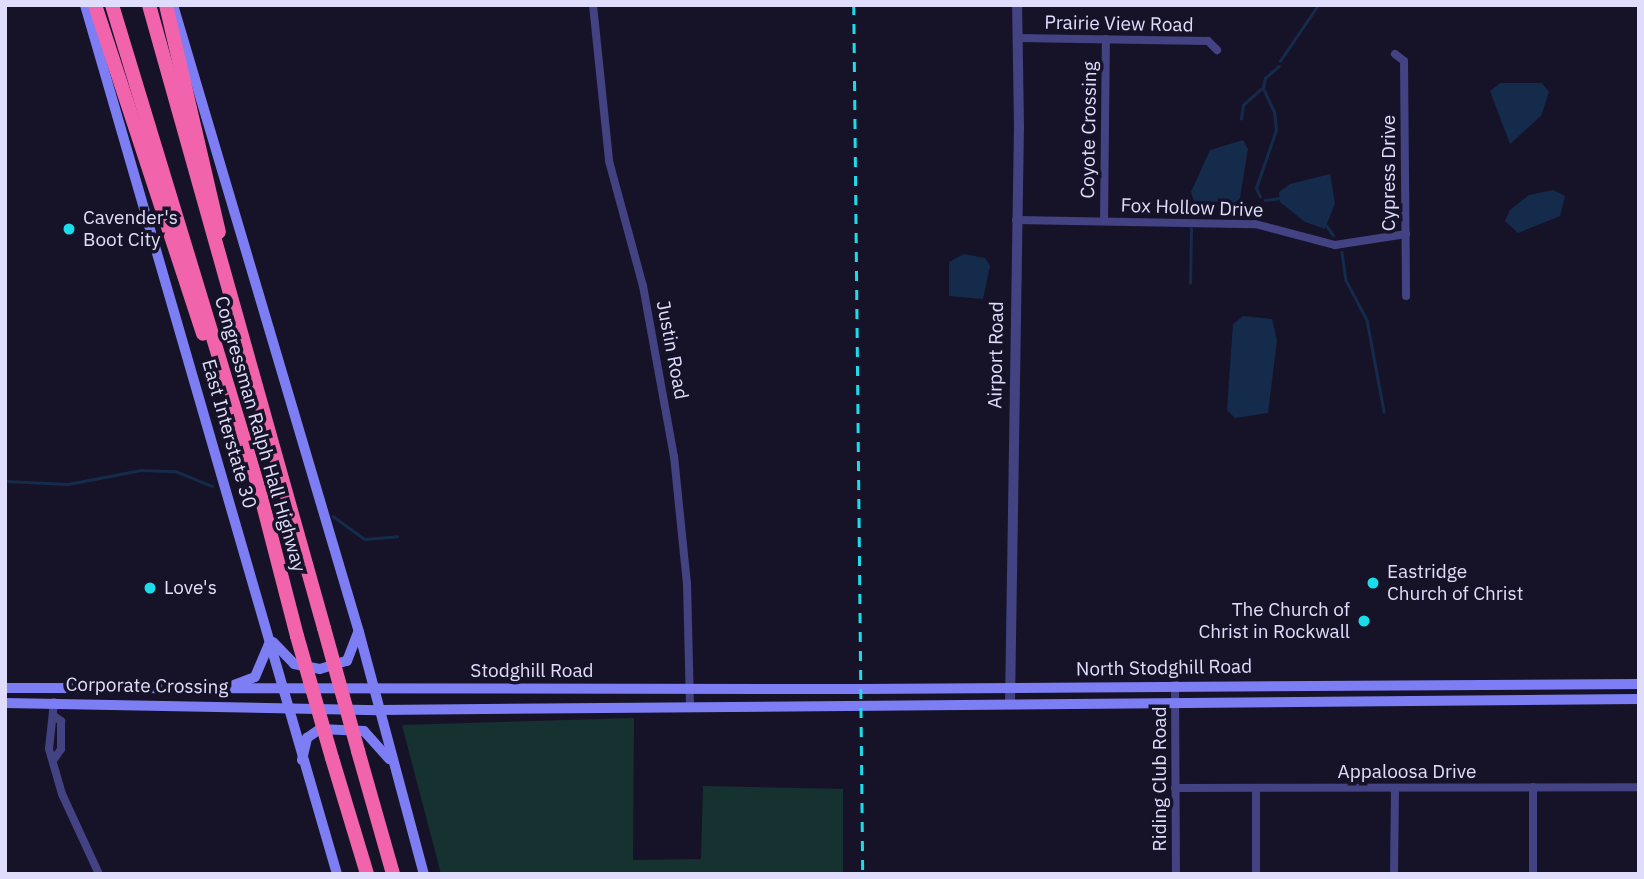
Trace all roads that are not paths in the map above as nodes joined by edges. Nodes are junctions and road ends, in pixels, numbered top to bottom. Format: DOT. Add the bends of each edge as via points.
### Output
graph roads {
  1 [pos="85,5"];
  2 [pos="95,5"];
  3 [pos="112,5"];
  4 [pos="149,5"];
  5 [pos="166,5"];
  6 [pos="173,5"];
  7 [pos="593,5"];
  8 [pos="1017,5"];
  9 [pos="1017,38"];
  10 [pos="1106,39"];
  11 [pos="1217,51"];
  12 [pos="1395,54"];
  13 [pos="1016,220"];
  14 [pos="1104,221"];
  15 [pos="1406,234"];
  16 [pos="1406,296"];
  17 [pos="235,409"];
  18 [pos="272,447"];
  19 [pos="359,632"];
  20 [pos="271,640"];
  21 [pos="1175,684"];
  22 [pos="1639,684"];
  23 [pos="5,688"];
  24 [pos="227,688"];
  25 [pos="283,688"];
  26 [pos="373,688"];
  27 [pos="1010,688"];
  28 [pos="690,689"];
  29 [pos="1639,699"];
  30 [pos="54,702"];
  31 [pos="1175,702"];
  32 [pos="5,703"];
  33 [pos="1010,704"];
  34 [pos="690,705"];
  35 [pos="288,706"];
  36 [pos="379,710"];
  37 [pos="302,763"];
  38 [pos="395,767"];
  39 [pos="1533,787"];
  40 [pos="1639,787"];
  41 [pos="1175,788"];
  42 [pos="1256,788"];
  43 [pos="1395,788"];
  44 [pos="99,874"];
  45 [pos="337,874"];
  46 [pos="366,874"];
  47 [pos="393,874"];
  48 [pos="424,874"];
  49 [pos="1176,874"];
  50 [pos="1256,874"];
  51 [pos="1394,874"];
  52 [pos="1533,874"];
  1 -- 20 [label="main road, East Interstate 30"];
  2 -- 17 [label="highway" via="187,291"];
  3 -- 17 [label="highway, Congressman Ralph Hall Highway"];
  4 -- 18 [label="highway, Congressman Ralph Hall Highway"];
  5 -- 18 [label="highway"];
  6 -- 19 [label="main road"];
  7 -- 28 [label="street, Justin Road" via="609,161 643,286 674,456 687,583"];
  8 -- 9 [label="street, Airport Road"];
  9 -- 10 [label="street, Prairie View Road"];
  9 -- 13 [label="street, Airport Road"];
  10 -- 11 [label="street, Prairie View Road" via="1208,41"];
  10 -- 14 [label="street, Coyote Crossing"];
  12 -- 15 [label="street, Cypress Drive" via="1405,61"];
  13 -- 14 [label="street, Fox Hollow Drive"];
  13 -- 27 [label="street, Airport Road"];
  14 -- 15 [label="street, Fox Hollow Drive" via="1255,224 1335,245"];
  15 -- 16 [label="street, Cypress Drive"];
  17 -- 46 [label="highway, Congressman Ralph Hall Highway, bridge"];
  18 -- 47 [label="highway, Congressman Ralph Hall Highway, bridge"];
  19 -- 20 [label="main road" via="347,660 320,669 294,664"];
  19 -- 26 [label="main road"];
  20 -- 24 [label="main road" via="255,677"];
  20 -- 25 [label="main road, East Interstate 30"];
  21 -- 22 [label="main road, North Stodghill Road"];
  21 -- 27 [label="main road, North Stodghill Road"];
  21 -- 31 [label="street, Riding Club Road"];
  23 -- 24 [label="main road, Corporate Crossing"];
  24 -- 25 [label="main road, Corporate Crossing"];
  25 -- 26 [label="main road, Corporate Crossing"];
  25 -- 35 [label="main road, East Interstate 30"];
  26 -- 28 [label="main road, Stodghill Road"];
  26 -- 36 [label="main road"];
  27 -- 28 [label="main road, North Stodghill Road"];
  27 -- 33 [label="street, Airport Road"];
  28 -- 34 [label="street, Justin Road"];
  29 -- 31 [label="main road, North Stodghill Road"];
  30 -- 32 [label="main road, Corporate Crossing"];
  30 -- 35 [label="main road, Corporate Crossing"];
  30 -- 44 [label="street" via="49,748 62,794"];
  31 -- 33 [label="main road, North Stodghill Road"];
  31 -- 41 [label="street, Riding Club Road"];
  33 -- 34 [label="main road, North Stodghill Road"];
  34 -- 36 [label="main road, Stodghill Road"];
  35 -- 36 [label="main road, Corporate Crossing"];
  35 -- 37 [label="main road, East Interstate 30"];
  36 -- 38 [label="main road"];
  37 -- 38 [label="main road" via="313,732 337,729 371,734"];
  37 -- 45 [label="main road, East Interstate 30"];
  38 -- 48 [label="main road"];
  39 -- 40 [label="street, Appaloosa Drive"];
  39 -- 43 [label="street, Appaloosa Drive"];
  39 -- 52 [label="street"];
  41 -- 42 [label="street, Appaloosa Drive"];
  41 -- 49 [label="street, Riding Club Road"];
  42 -- 43 [label="street, Appaloosa Drive"];
  42 -- 50 [label="street"];
  43 -- 51 [label="street"];
}
